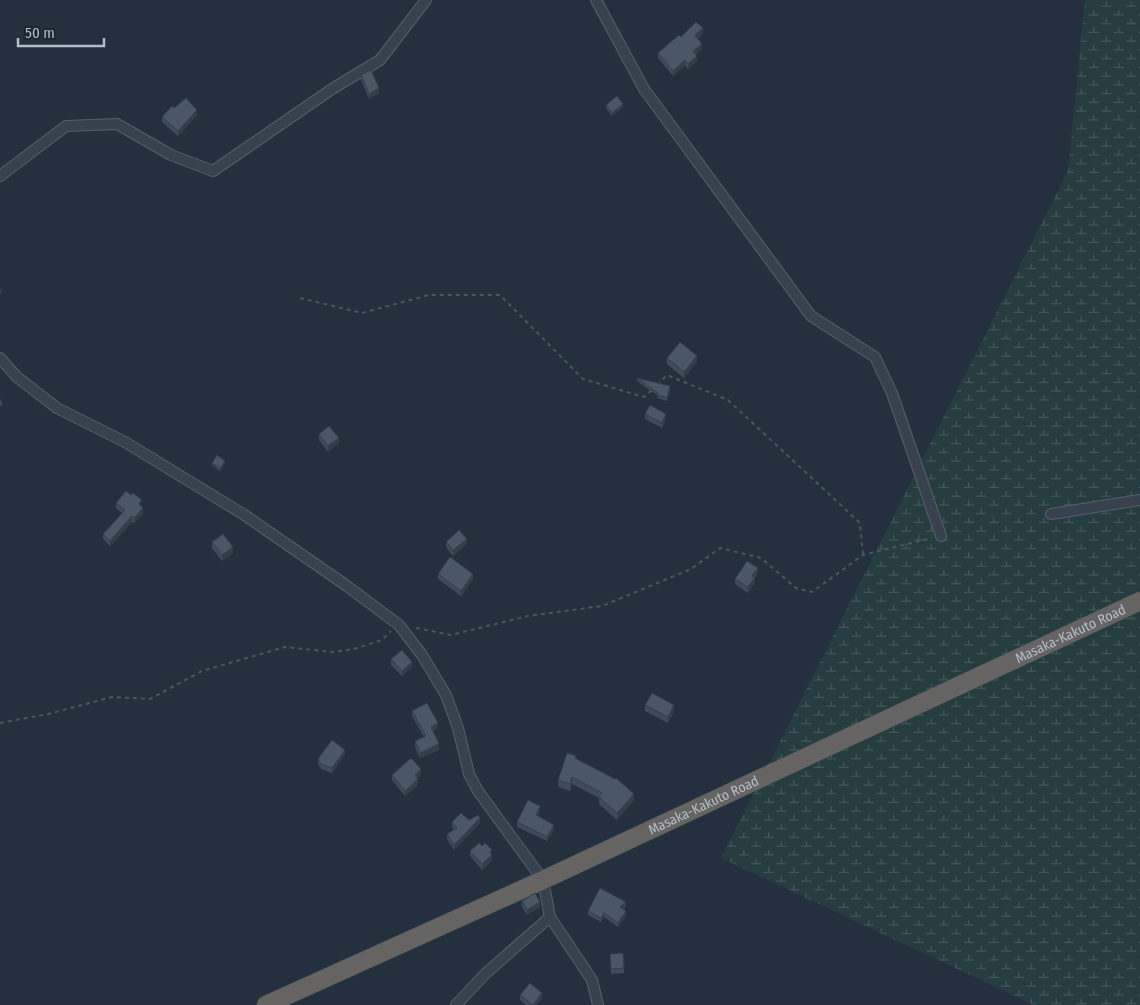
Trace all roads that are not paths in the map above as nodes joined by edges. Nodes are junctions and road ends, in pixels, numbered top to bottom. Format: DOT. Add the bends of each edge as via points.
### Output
graph roads {
  1 [pos="426,0"];
  2 [pos="596,0"];
  3 [pos="0,176"];
  4 [pos="0,358"];
  5 [pos="1140,500"];
  6 [pos="1051,514"];
  7 [pos="941,536"];
  8 [pos="1140,601"];
  9 [pos="543,880"];
  10 [pos="550,917"];
  11 [pos="266,1005"];
  12 [pos="456,1005"];
  13 [pos="598,1005"];
  1 -- 3 [label="street" via="380,60 332,88 213,171 170,155 118,124 66,126"];
  2 -- 7 [label="street" via="644,89 811,316 875,357 892,393"];
  4 -- 9 [label="street" via="17,377 57,408 125,442 243,514 399,625 446,695 478,791"];
  5 -- 6 [label="street"];
  8 -- 9 [label="highway, Masaka-Kakuto Road"];
  9 -- 10 [label="street"];
  9 -- 11 [label="highway, Masaka-Kakuto Road"];
  10 -- 12 [label="street" via="485,974"];
  10 -- 13 [label="street" via="592,980"];
}
